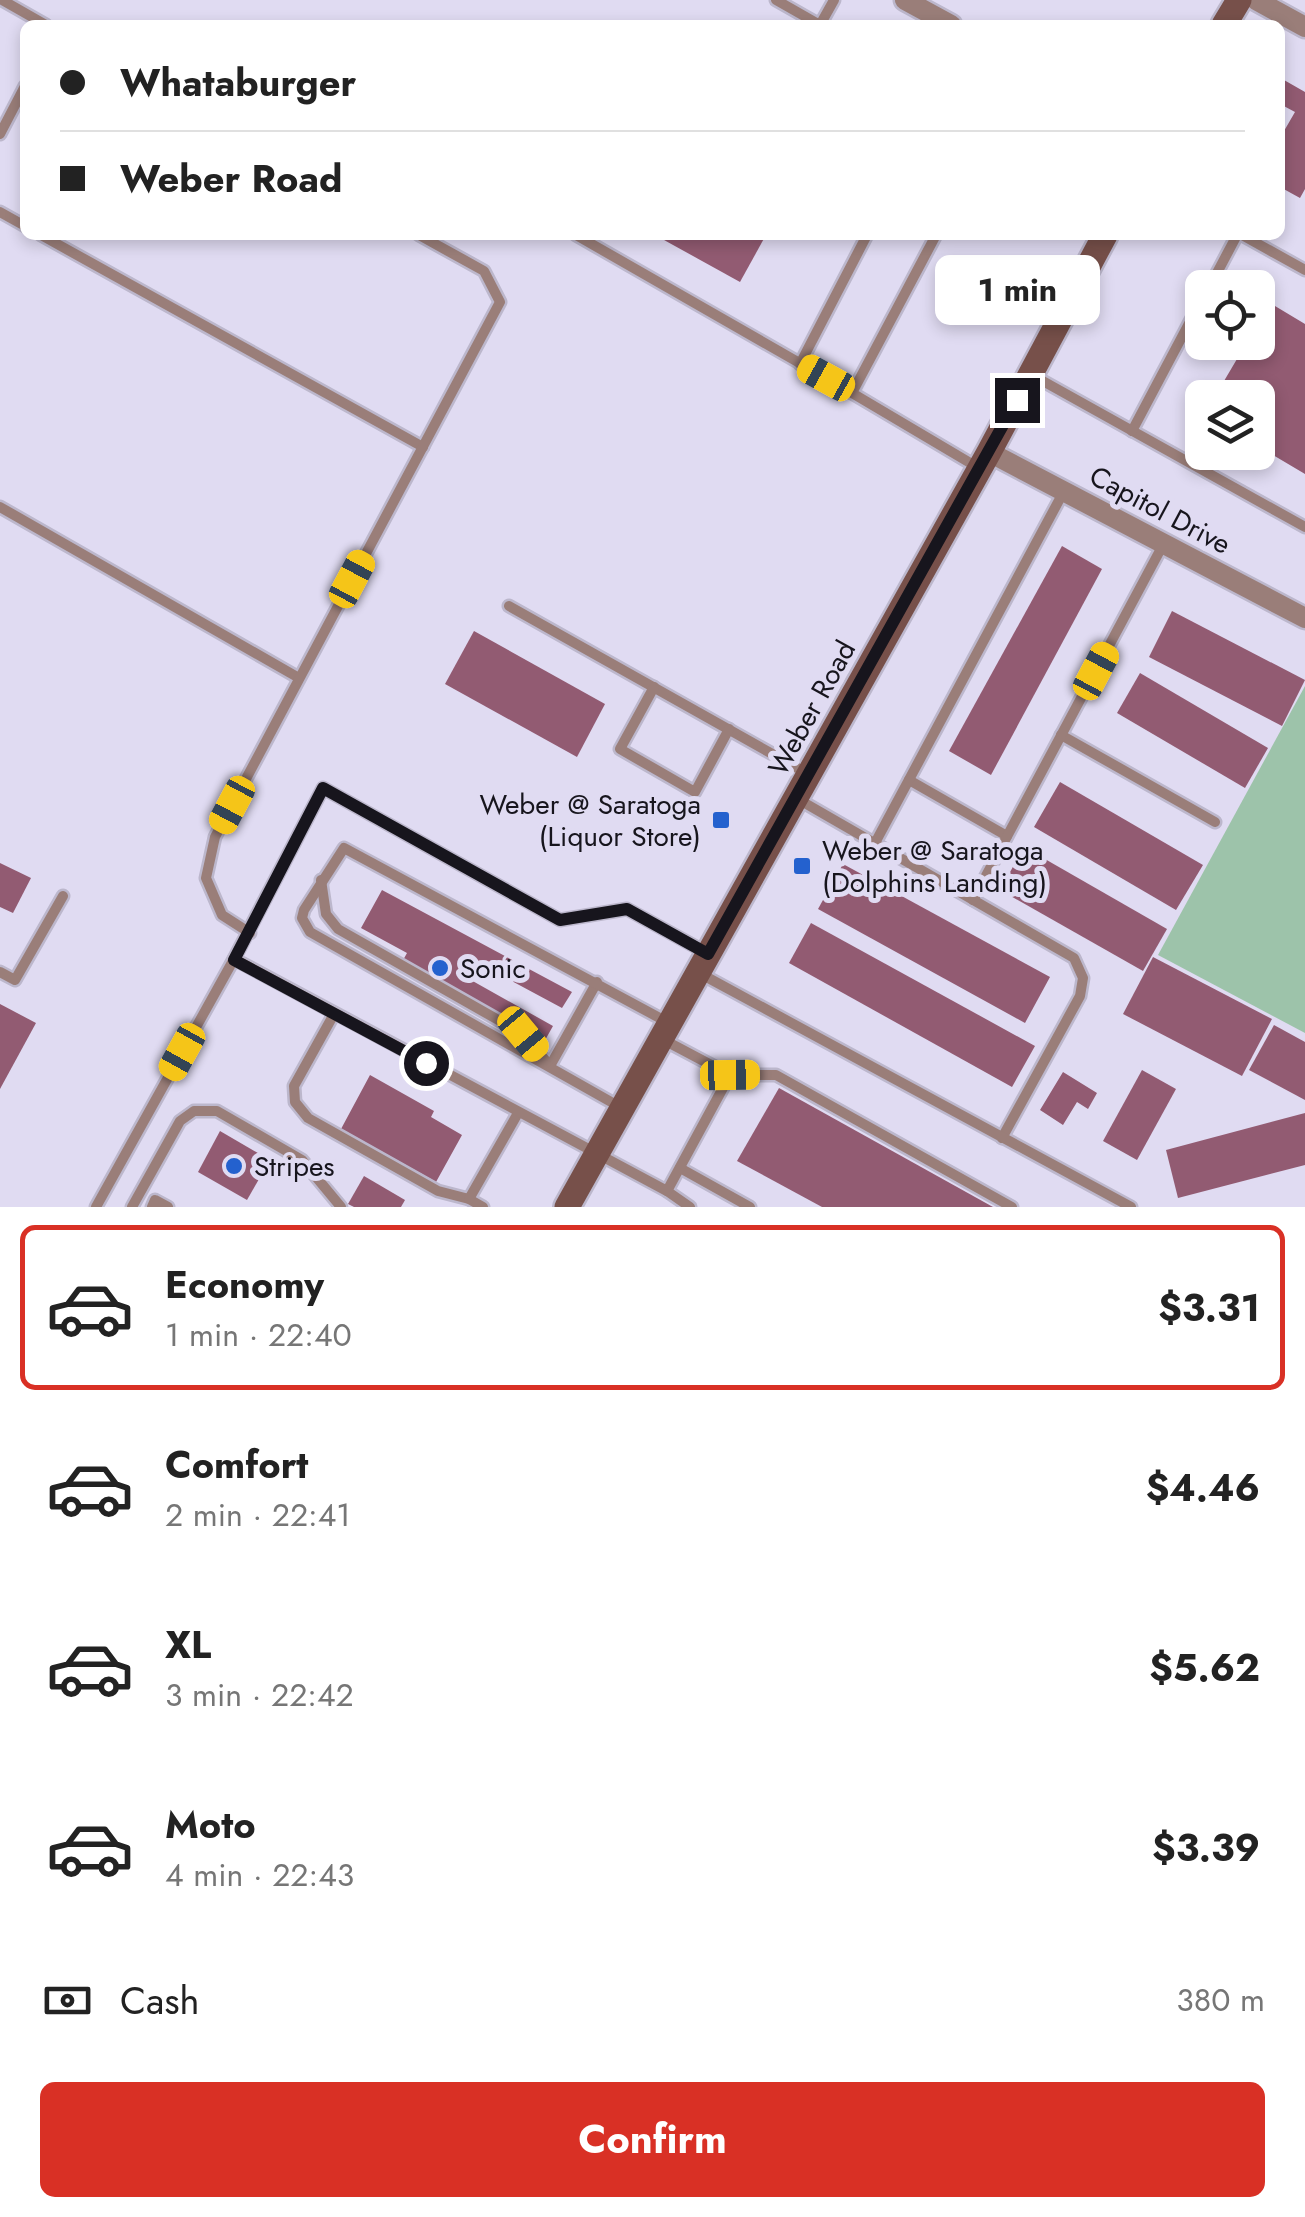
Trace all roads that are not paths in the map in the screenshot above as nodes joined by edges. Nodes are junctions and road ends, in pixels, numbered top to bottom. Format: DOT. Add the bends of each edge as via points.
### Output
graph roads {
  1 [pos="2,0"];
  2 [pos="776,0"];
  3 [pos="905,0"];
  4 [pos="1256,0"];
  5 [pos="37,20"];
  6 [pos="812,20"];
  7 [pos="942,20"];
  8 [pos="1305,27"];
  9 [pos="20,96"];
  10 [pos="0,134"];
  11 [pos="49,240"];
  12 [pos="429,240"];
  13 [pos="585,240"];
  14 [pos="864,240"];
  15 [pos="933,240"];
  16 [pos="1102,240"];
  17 [pos="1236,240"];
  18 [pos="1248,240"];
  19 [pos="1219,270"];
  20 [pos="1305,270"];
  21 [pos="1185,331"];
  22 [pos="800,364"];
  23 [pos="1031,374"];
  24 [pos="852,394"];
  25 [pos="1132,430"];
  26 [pos="423,447"];
  27 [pos="985,460"];
  28 [pos="1064,490"];
  29 [pos="0,507"];
  30 [pos="1305,527"];
  31 [pos="1165,542"];
  32 [pos="509,606"];
  33 [pos="1305,618"];
  34 [pos="299,678"];
  35 [pos="654,687"];
  36 [pos="730,730"];
  37 [pos="1061,735"];
  38 [pos="809,774"];
  39 [pos="909,780"];
  40 [pos="796,798"];
  41 [pos="1215,822"];
  42 [pos="1008,836"];
  43 [pos="874,843"];
  44 [pos="321,880"];
  45 [pos="63,896"];
  46 [pos="973,900"];
  47 [pos="250,933"];
  48 [pos="234,960"];
  49 [pos="703,963"];
  50 [pos="0,972"];
  51 [pos="597,982"];
  52 [pos="334,1014"];
  53 [pos="665,1031"];
  54 [pos="550,1066"];
  55 [pos="730,1075"];
  56 [pos="622,1108"];
  57 [pos="518,1112"];
  58 [pos="1002,1138"];
  59 [pos="596,1155"];
  60 [pos="680,1168"];
  61 [pos="140,1192"];
  62 [pos="667,1192"];
  63 [pos="469,1199"];
  64 [pos="154,1204"];
  65 [pos="96,1207"];
  66 [pos="132,1207"];
  67 [pos="168,1207"];
  68 [pos="341,1207"];
  69 [pos="482,1207"];
  70 [pos="567,1207"];
  71 [pos="690,1207"];
  72 [pos="750,1207"];
  73 [pos="1012,1207"];
  74 [pos="1130,1207"];
  1 -- 5 [label="lane"];
  2 -- 6 [label="lane"];
  3 -- 7 [label="street"];
  4 -- 8 [label="street"];
  9 -- 10 [label="lane"];
  11 -- 26 [label="lane"];
  12 -- 26 [label="lane" via="484,272 500,302"];
  13 -- 22 [label="lane"];
  14 -- 22 [label="lane"];
  15 -- 24 [label="lane"];
  16 -- 23 [label="main road, Weber Road"];
  17 -- 19 [label="lane"];
  18 -- 20 [label="lane"];
  21 -- 25 [label="lane"];
  22 -- 24 [label="lane"];
  23 -- 25 [label="lane"];
  23 -- 27 [label="main road, Weber Road"];
  24 -- 27 [label="lane"];
  25 -- 30 [label="lane"];
  26 -- 34 [label="lane"];
  27 -- 28 [label="street, Capitol Drive"];
  27 -- 38 [label="main road, Weber Road"];
  28 -- 31 [label="street, Capitol Drive"];
  28 -- 39 [label="lane"];
  29 -- 34 [label="lane"];
  31 -- 33 [label="street, Capitol Drive"];
  31 -- 37 [label="lane"];
  32 -- 35 [label="lane"];
  34 -- 47 [label="lane" via="214,837 206,878 222,916"];
  35 -- 36 [label="lane"];
  35 -- 36 [label="lane" via="620,749 695,792"];
  36 -- 38 [label="lane"];
  37 -- 41 [label="lane"];
  37 -- 42 [label="lane"];
  38 -- 40 [label="main road, Weber Road"];
  39 -- 42 [label="lane"];
  39 -- 43 [label="lane"];
  40 -- 43 [label="lane"];
  40 -- 49 [label="main road, Weber Road"];
  42 -- 46 [label="lane"];
  43 -- 46 [label="lane"];
  44 -- 51 [label="lane" via="344,848"];
  44 -- 54 [label="lane" via="326,914 338,929 523,1034"];
  44 -- 54 [label="lane" via="302,918 310,932"];
  45 -- 50 [label="lane" via="15,980"];
  46 -- 58 [label="lane" via="1074,958 1083,978 1080,996"];
  47 -- 48 [label="lane"];
  47 -- 49 [label="lane" via="323,788 560,920 627,909"];
  48 -- 52 [label="lane"];
  48 -- 65 [label="lane"];
  49 -- 53 [label="main road, Weber Road"];
  49 -- 58 [label="lane"];
  51 -- 53 [label="lane"];
  51 -- 54 [label="lane"];
  52 -- 57 [label="lane"];
  52 -- 63 [label="lane" via="294,1086 295,1102 308,1118 438,1191"];
  53 -- 55 [label="lane"];
  53 -- 56 [label="main road, Weber Road"];
  54 -- 56 [label="lane"];
  55 -- 60 [label="lane"];
  55 -- 73 [label="lane" via="776,1074"];
  56 -- 59 [label="main road, Weber Road"];
  57 -- 59 [label="lane"];
  57 -- 63 [label="lane"];
  58 -- 74 [label="lane"];
  59 -- 62 [label="lane"];
  59 -- 70 [label="main road, Weber Road"];
  60 -- 62 [label="lane"];
  60 -- 72 [label="lane"];
  61 -- 64 [label="lane"];
  61 -- 66 [label="lane"];
  61 -- 68 [label="lane" via="180,1121 194,1111 216,1111 302,1160"];
  62 -- 71 [label="lane"];
  63 -- 69 [label="lane"];
  64 -- 67 [label="lane"];
}
